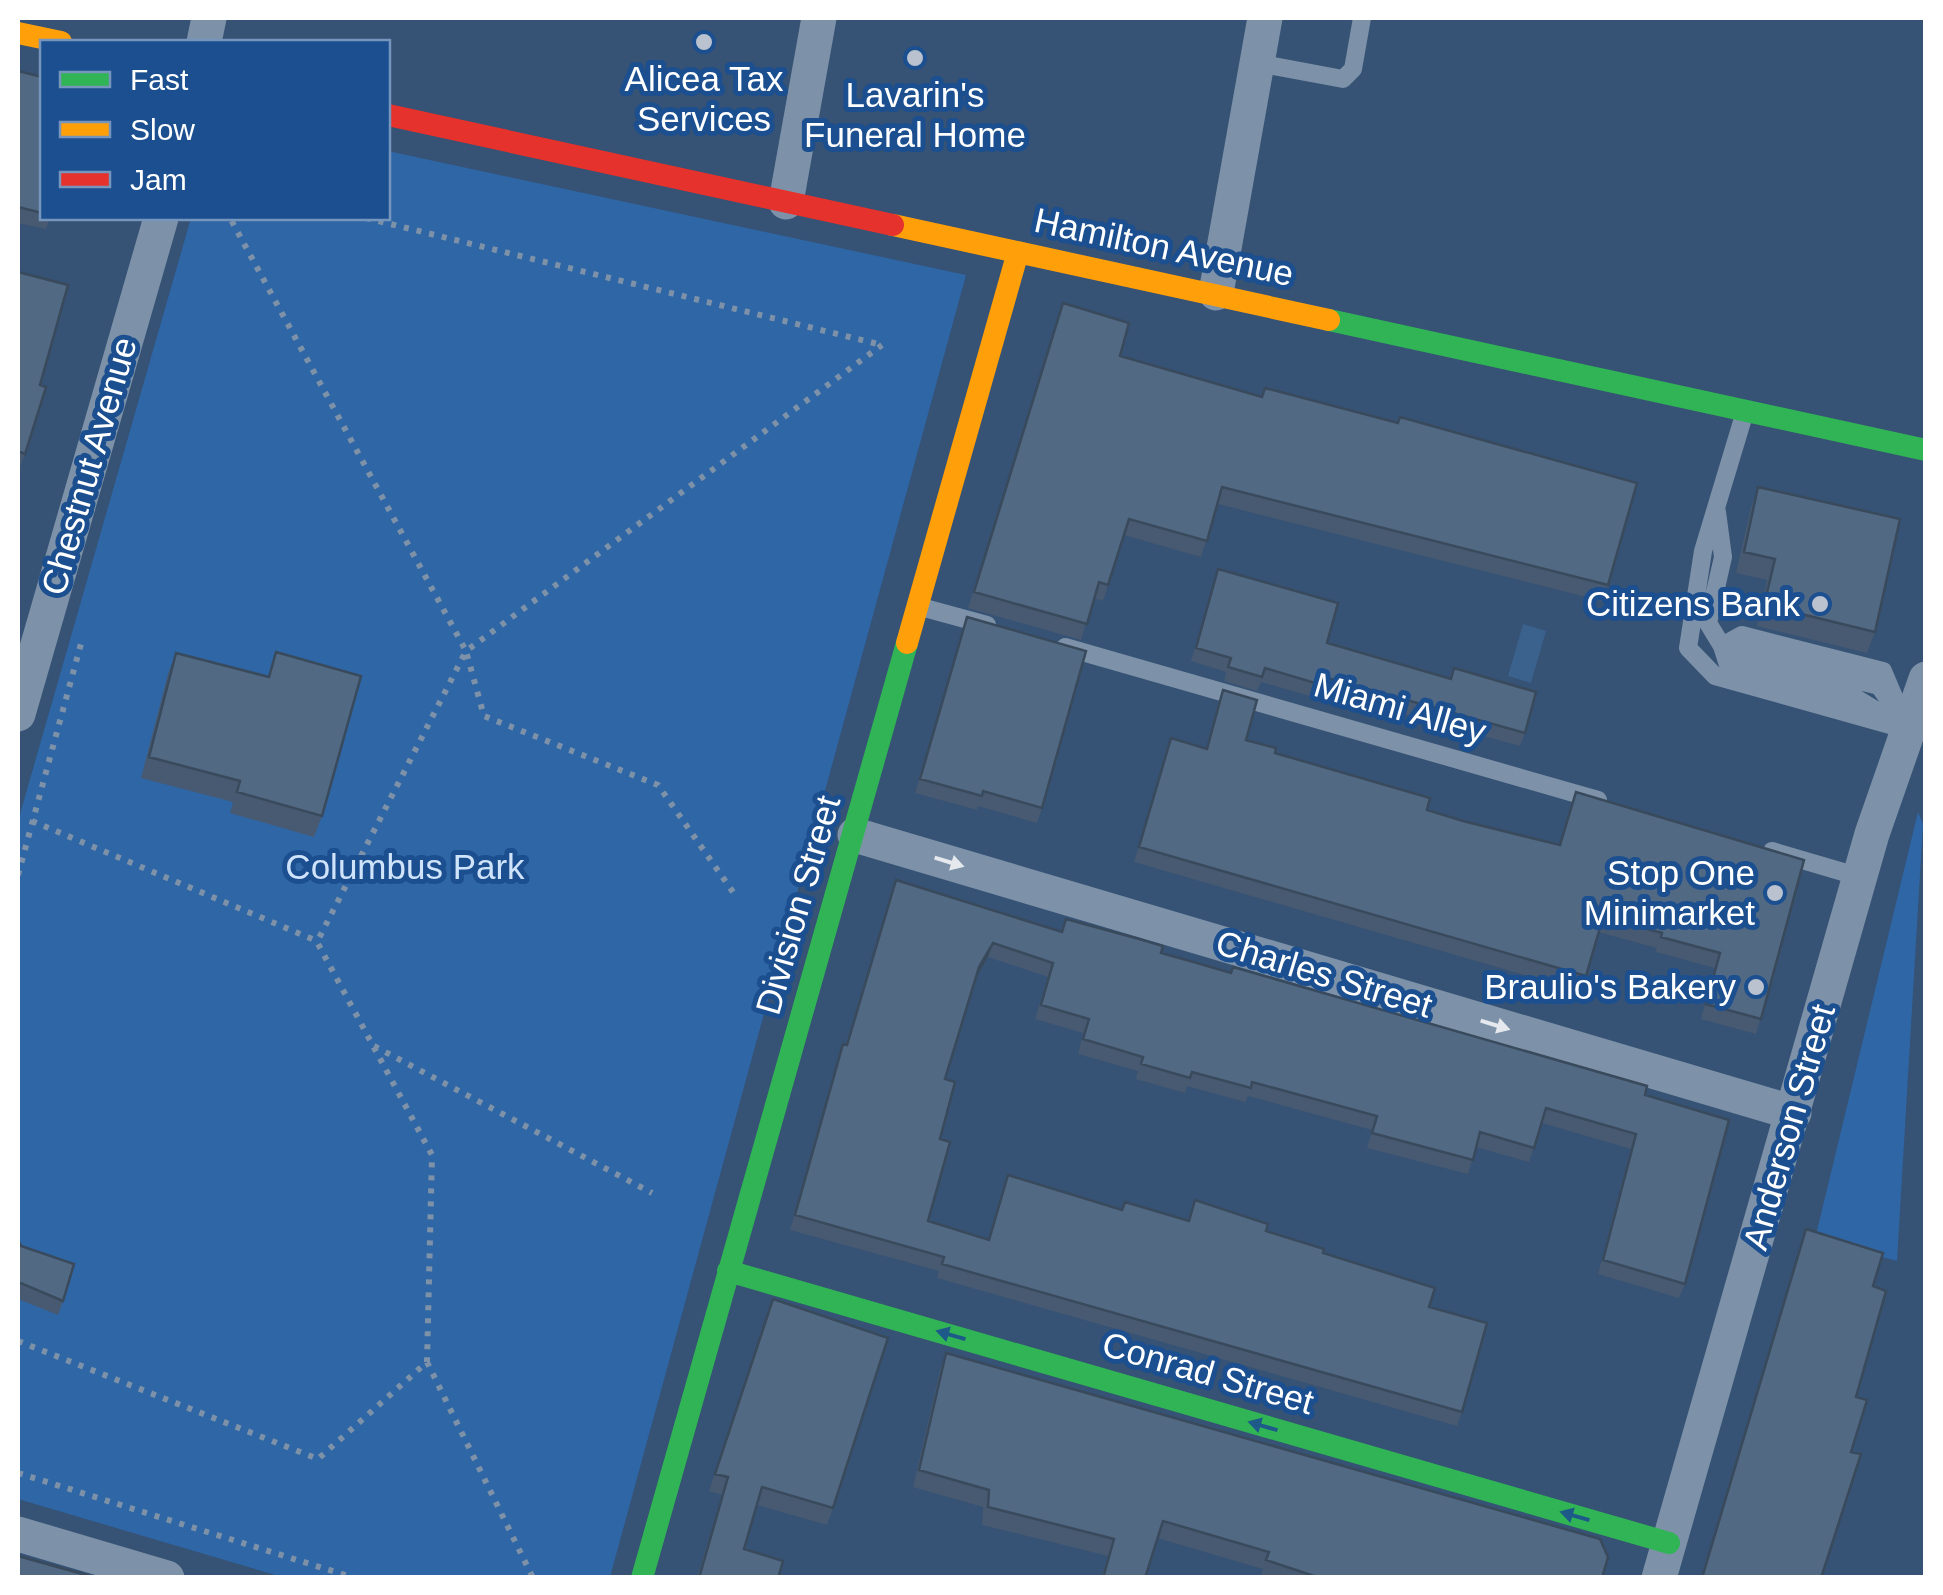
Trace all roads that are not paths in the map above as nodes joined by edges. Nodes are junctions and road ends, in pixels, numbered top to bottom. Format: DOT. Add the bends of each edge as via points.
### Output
graph roads {
  1 [pos="819,18"];
  2 [pos="1266,18"];
  3 [pos="1362,18"];
  4 [pos="18,32"];
  5 [pos="52,40"];
  6 [pos="1257,63"];
  7 [pos="390,115"];
  8 [pos="786,202"];
  9 [pos="160,220"];
  10 [pos="1018,252"];
  11 [pos="1216,293"];
  12 [pos="1746,410"];
  13 [pos="1926,450"];
  14 [pos="1716,506"];
  15 [pos="920,606"];
  16 [pos="1010,632"];
  17 [pos="1048,642"];
  18 [pos="1926,678"];
  19 [pos="20,697"];
  20 [pos="1908,730"];
  21 [pos="1613,804"];
  22 [pos="855,835"];
  23 [pos="1746,843"];
  24 [pos="1860,877"];
  25 [pos="1794,1114"];
  26 [pos="728,1271"];
  27 [pos="18,1534"];
  28 [pos="1669,1544"];
  29 [pos="167,1578"];
  30 [pos="642,1578"];
  31 [pos="1659,1578"];
  1 -- 8 [label="street"];
  2 -- 6 [label="street"];
  3 -- 6 [label="lane" via="1353,70 1343,79"];
  4 -- 5 [label="street"];
  6 -- 11 [label="street"];
  7 -- 8 [label="street, Hamilton Avenue"];
  8 -- 10 [label="street, Hamilton Avenue"];
  9 -- 19 [label="street, Chestnut Avenue"];
  10 -- 11 [label="street, Hamilton Avenue"];
  10 -- 15 [label="street, Division Street"];
  11 -- 12 [label="street, Hamilton Avenue"];
  12 -- 13 [label="street, Hamilton Avenue"];
  12 -- 14 [label="lane"];
  14 -- 20 [label="lane" via="1723,557 1708,623 1722,646 1880,686"];
  14 -- 20 [label="lane" via="1688,648 1715,676"];
  15 -- 16 [label="lane"];
  15 -- 22 [label="street, Division Street"];
  17 -- 21 [label="lane, Miami Alley"];
  18 -- 20 [label="street, Anderson Street"];
  20 -- 24 [label="street, Anderson Street"];
  22 -- 25 [label="street, Charles Street, one-way"];
  22 -- 26 [label="street, Division Street"];
  23 -- 24 [label="lane"];
  24 -- 25 [label="street, Anderson Street"];
  25 -- 28 [label="street, Anderson Street"];
  28 -- 26 [label="street, Conrad Street, one-way"];
  26 -- 30 [label="street, Division Street"];
  27 -- 29 [label="street"];
  28 -- 31 [label="street, Anderson Street"];
}
